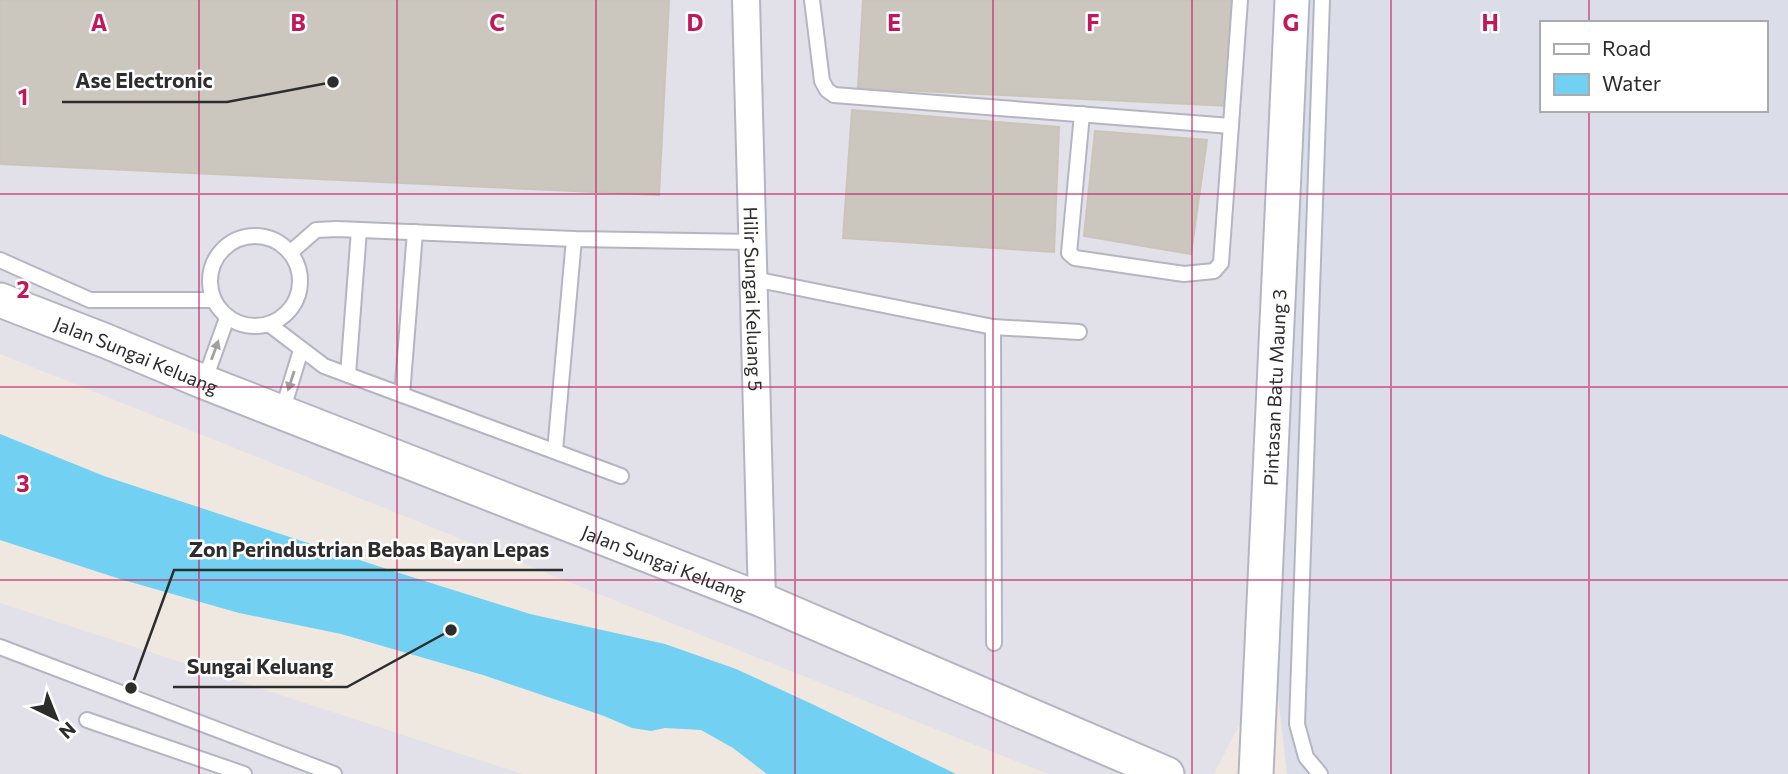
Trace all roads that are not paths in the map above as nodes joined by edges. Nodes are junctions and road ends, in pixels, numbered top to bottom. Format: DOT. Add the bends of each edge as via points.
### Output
graph roads {
  1 [pos="746,0"];
  2 [pos="812,0"];
  3 [pos="1240,0"];
  4 [pos="1292,0"];
  5 [pos="1322,0"];
  6 [pos="1082,114"];
  7 [pos="1231,126"];
  8 [pos="359,230"];
  9 [pos="415,232"];
  10 [pos="574,239"];
  11 [pos="753,242"];
  12 [pos="291,252"];
  13 [pos="0,260"];
  14 [pos="754,279"];
  15 [pos="0,300"];
  16 [pos="213,300"];
  17 [pos="227,318"];
  18 [pos="270,325"];
  19 [pos="993,327"];
  20 [pos="1079,332"];
  21 [pos="302,351"];
  22 [pos="348,375"];
  23 [pos="204,382"];
  24 [pos="402,395"];
  25 [pos="282,412"];
  26 [pos="555,452"];
  27 [pos="621,476"];
  28 [pos="762,600"];
  29 [pos="994,643"];
  30 [pos="0,648"];
  31 [pos="87,720"];
  32 [pos="244,774"];
  33 [pos="334,774"];
  34 [pos="1167,774"];
  35 [pos="1256,774"];
  36 [pos="1320,774"];
  1 -- 11 [label="street, Hilir Sungai Keluang 5"];
  2 -- 6 [label="lane" via="822,80 834,95"];
  3 -- 7 [label="lane"];
  4 -- 35 [label="street, Pintasan Batu Maung 3"];
  5 -- 36 [label="lane" via="1297,723 1306,757"];
  6 -- 7 [label="lane"];
  6 -- 7 [label="lane" via="1069,253 1074,258 1184,274 1214,271 1221,263"];
  8 -- 9 [label="lane"];
  8 -- 12 [label="lane" via="316,230"];
  8 -- 22 [label="lane"];
  9 -- 10 [label="lane"];
  9 -- 24 [label="lane"];
  10 -- 11 [label="lane"];
  10 -- 26 [label="lane"];
  11 -- 14 [label="street, Hilir Sungai Keluang 5"];
  12 -- 16 [label="lane" via="274,238 252,235 231,242 215,258 209,278"];
  12 -- 18 [label="lane" via="301,272 299,294 288,313"];
  13 -- 16 [label="lane" via="90,300"];
  14 -- 19 [label="lane"];
  14 -- 28 [label="street, Hilir Sungai Keluang 5"];
  15 -- 23 [label="street, Jalan Sungai Keluang"];
  16 -- 17 [label="lane"];
  17 -- 18 [label="lane" via="247,327"];
  23 -- 17 [label="lane, one-way"];
  18 -- 21 [label="lane"];
  19 -- 20 [label="lane"];
  19 -- 29 [label="lane"];
  21 -- 22 [label="lane"];
  21 -- 25 [label="lane, one-way"];
  22 -- 24 [label="lane"];
  23 -- 25 [label="street, Jalan Sungai Keluang"];
  24 -- 26 [label="lane"];
  25 -- 28 [label="street, Jalan Sungai Keluang"];
  26 -- 27 [label="lane"];
  28 -- 34 [label="street, Jalan Sungai Keluang"];
  30 -- 33 [label="lane"];
  31 -- 32 [label="lane"];
}
